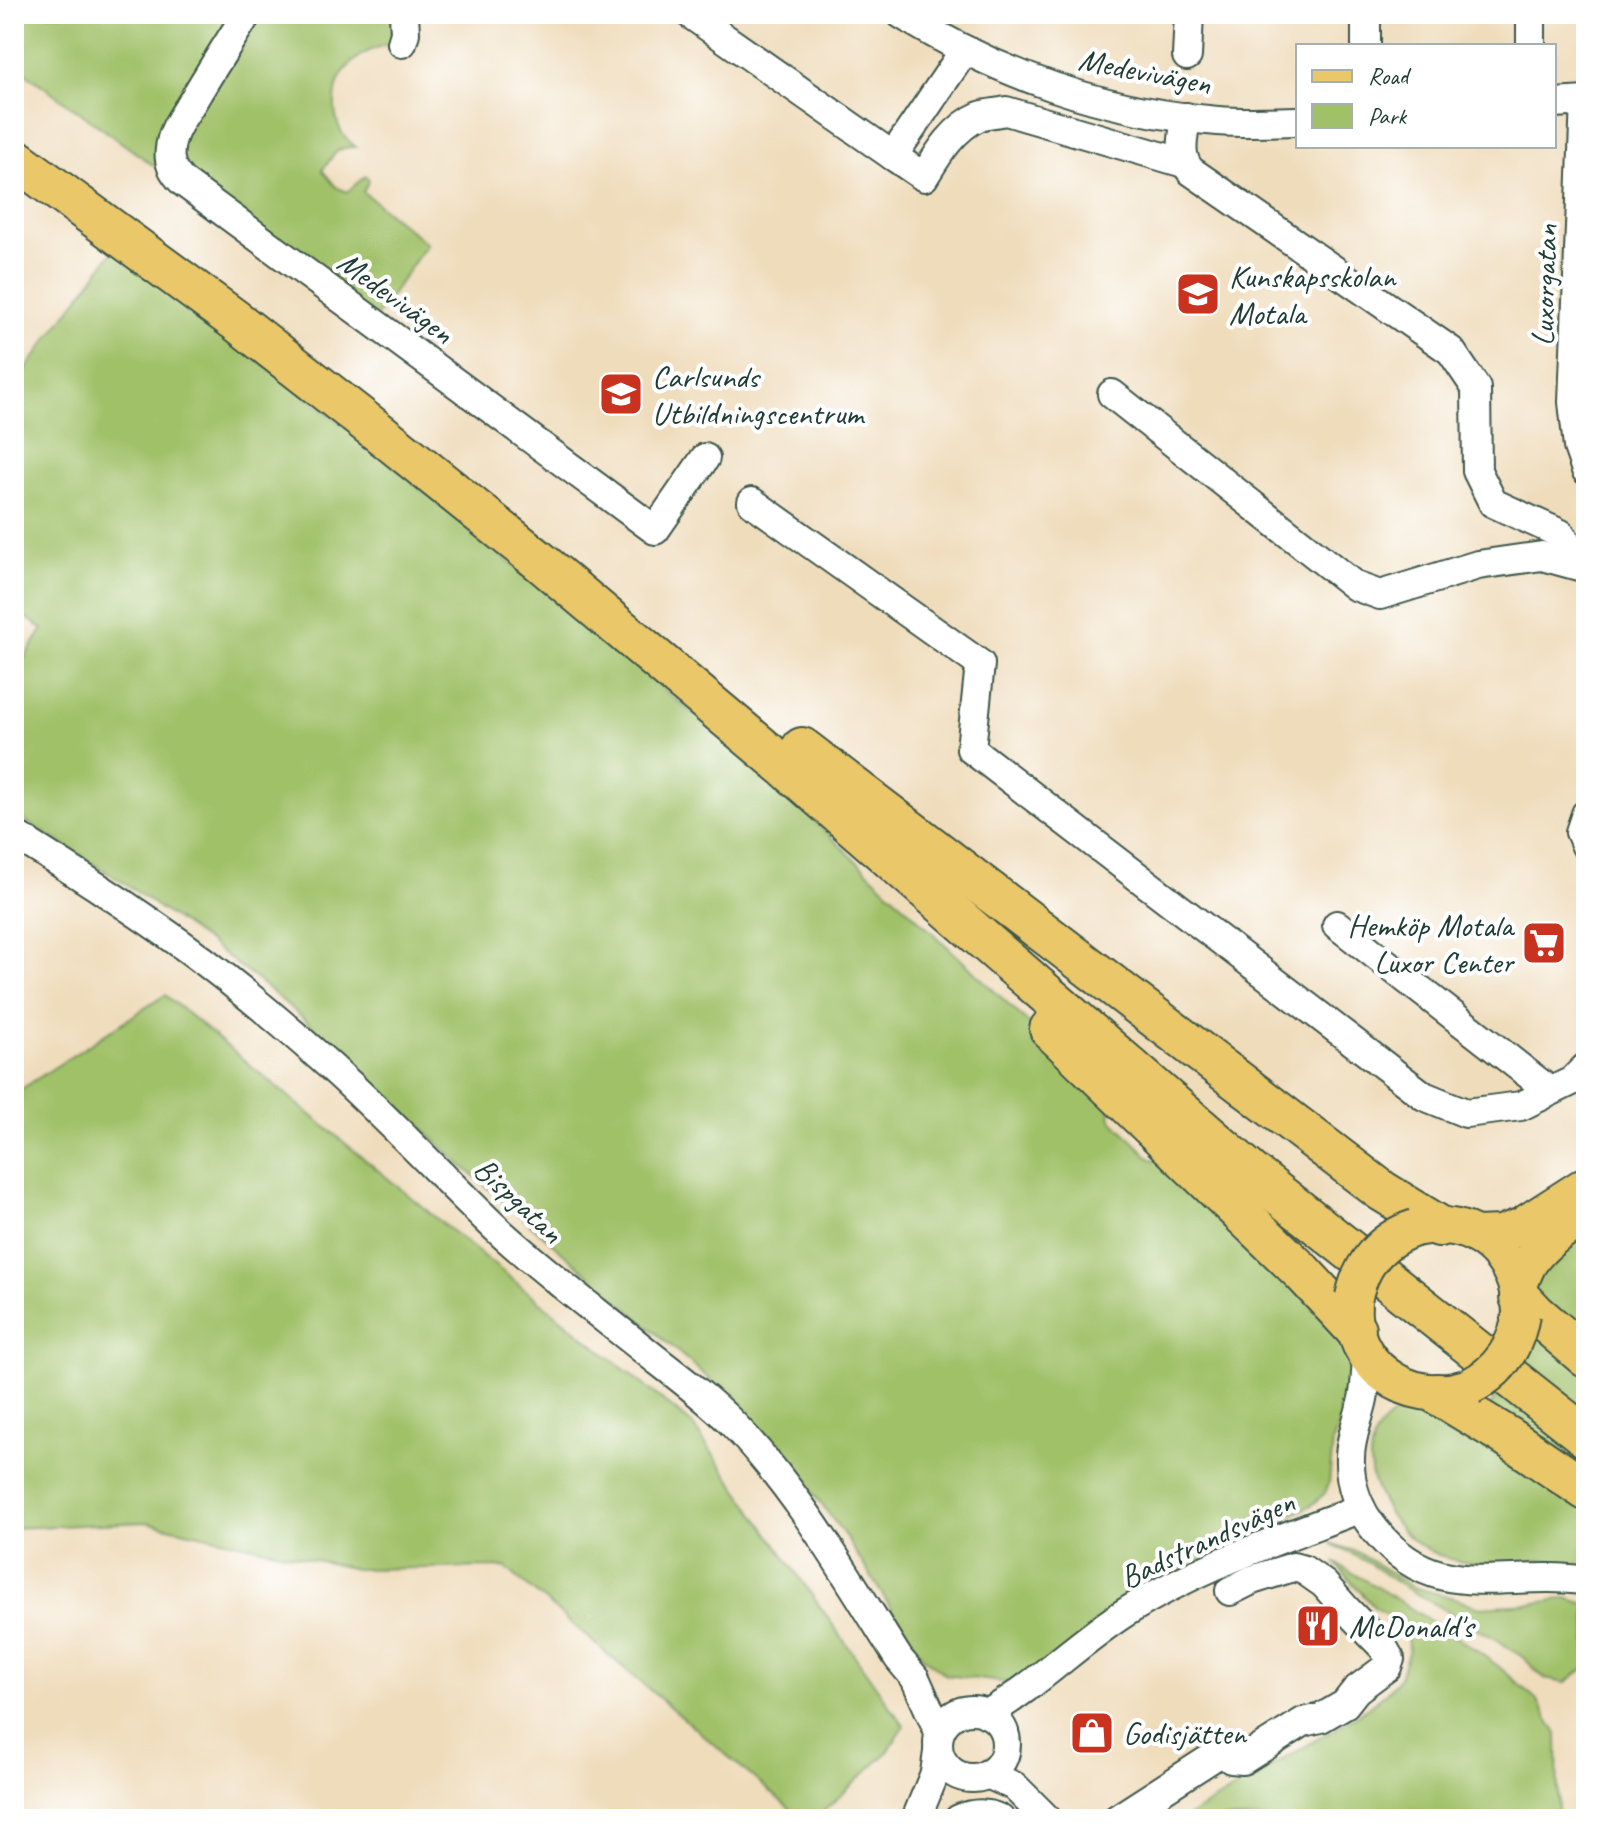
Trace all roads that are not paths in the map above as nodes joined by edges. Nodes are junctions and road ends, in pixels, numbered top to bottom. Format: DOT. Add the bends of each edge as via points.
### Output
graph roads {
  1 [pos="247,14"];
  2 [pos="404,14"];
  3 [pos="690,14"];
  4 [pos="901,14"];
  5 [pos="1189,14"];
  6 [pos="1366,14"];
  7 [pos="1531,14"];
  8 [pos="402,43"];
  9 [pos="1366,44"];
  10 [pos="1531,44"];
  11 [pos="964,51"];
  12 [pos="1187,56"];
  13 [pos="1586,101"];
  14 [pos="1556,103"];
  15 [pos="1186,117"];
  16 [pos="1296,121"];
  17 [pos="14,128"];
  18 [pos="893,156"];
  19 [pos="14,158"];
  20 [pos="1184,163"];
  21 [pos="1112,394"];
  22 [pos="705,458"];
  23 [pos="1586,470"];
  24 [pos="752,502"];
  25 [pos="1583,566"];
  26 [pos="802,748"];
  27 [pos="1586,814"];
  28 [pos="14,834"];
  29 [pos="1586,846"];
  30 [pos="923,886"];
  31 [pos="1337,925"];
  32 [pos="1586,1067"];
  33 [pos="1550,1091"];
  34 [pos="1586,1185"];
  35 [pos="1586,1215"];
  36 [pos="1444,1230"];
  37 [pos="1519,1300"];
  38 [pos="1358,1328"];
  39 [pos="1586,1357"];
  40 [pos="1439,1390"];
  41 [pos="1586,1406"];
  42 [pos="1357,1423"];
  43 [pos="1586,1437"];
  44 [pos="1586,1490"];
  45 [pos="1361,1508"];
  46 [pos="1586,1581"];
  47 [pos="1230,1591"];
  48 [pos="1050,1670"];
  49 [pos="915,1678"];
  50 [pos="974,1713"];
  51 [pos="939,1742"];
  52 [pos="999,1758"];
  53 [pos="959,1776"];
  54 [pos="916,1819"];
  55 [pos="959,1819"];
  56 [pos="1000,1819"];
  57 [pos="1047,1819"];
  58 [pos="1117,1819"];
  1 -- 22 [label="street, Medevivägen" via="176,128 169,152 175,174 655,530"];
  2 -- 8 [label="street"];
  3 -- 18 [label="street"];
  4 -- 11 [label="street, Medevivägen"];
  5 -- 12 [label="street"];
  6 -- 9 [label="street"];
  7 -- 10 [label="street"];
  11 -- 15 [label="street, Medevivägen" via="1084,97"];
  11 -- 18 [label="street"];
  13 -- 14 [label="street"];
  13 -- 23 [label="street, Luxorgatan" via="1573,402"];
  15 -- 16 [label="street, Medevivägen"];
  15 -- 20 [label="street"];
  17 -- 26 [label="highway" via="400,418"];
  18 -- 20 [label="street" via="924,177 957,131 981,116 1006,111"];
  19 -- 30 [label="highway" via="385,437 664,664"];
  20 -- 25 [label="street" via="1451,351 1476,388 1477,471 1493,503 1561,534"];
  21 -- 25 [label="street" via="1355,586 1380,595 1478,565 1542,556"];
  24 -- 33 [label="street" via="980,664 971,749 1424,1096 1466,1113 1521,1106"];
  26 -- 36 [label="highway" via="1382,1191"];
  26 -- 41 [label="highway" via="1270,1157"];
  27 -- 29 [label="street" via="1580,832"];
  28 -- 49 [label="street, Bispgatan" via="129,908 252,1000 323,1059 532,1260 733,1424 799,1503"];
  30 -- 38 [label="highway" via="997,975 1064,1044"];
  30 -- 43 [label="highway" via="1253,1174"];
  31 -- 33 [label="street"];
  32 -- 33 [label="street"];
  34 -- 36 [label="main road" via="1501,1234"];
  35 -- 37 [label="main road" via="1529,1263"];
  36 -- 37 [label="main road" via="1490,1245 1503,1257"];
  36 -- 38 [label="main road, bridge" via="1395,1236 1378,1249 1360,1276"];
  37 -- 39 [label="highway"];
  37 -- 40 [label="main road, bridge" via="1518,1332 1506,1357 1487,1377"];
  38 -- 40 [label="main road" via="1385,1376"];
  38 -- 42 [label="street" via="1364,1396"];
  40 -- 42 [label="street" via="1388,1397"];
  40 -- 44 [label="highway"];
  42 -- 45 [label="street" via="1350,1459"];
  45 -- 46 [label="street" via="1396,1552 1445,1576"];
  45 -- 48 [label="street, Badstrandsvägen" via="1221,1562 1160,1592"];
  47 -- 58 [label="street" via="1293,1567 1304,1570 1383,1647 1390,1659 1387,1667 1321,1718 1303,1722 1243,1760 1231,1759 1224,1750"];
  48 -- 50 [label="street, Badstrandsvägen" via="1015,1696"];
  48 -- 52 [label="street, Badstrandsvägen"];
  49 -- 50 [label="street, Bispgatan"];
  49 -- 51 [label="street, Bispgatan"];
  50 -- 51 [label="street, Badstrandsvägen" via="944,1723"];
  50 -- 52 [label="street" via="1000,1725"];
  51 -- 53 [label="street" via="943,1762"];
  51 -- 54 [label="street" via="935,1773"];
  52 -- 53 [label="street" via="969,1778"];
  52 -- 57 [label="street" via="1014,1786"];
  53 -- 54 [label="street"];
  55 -- 56 [label="street" via="979,1813"];
}
